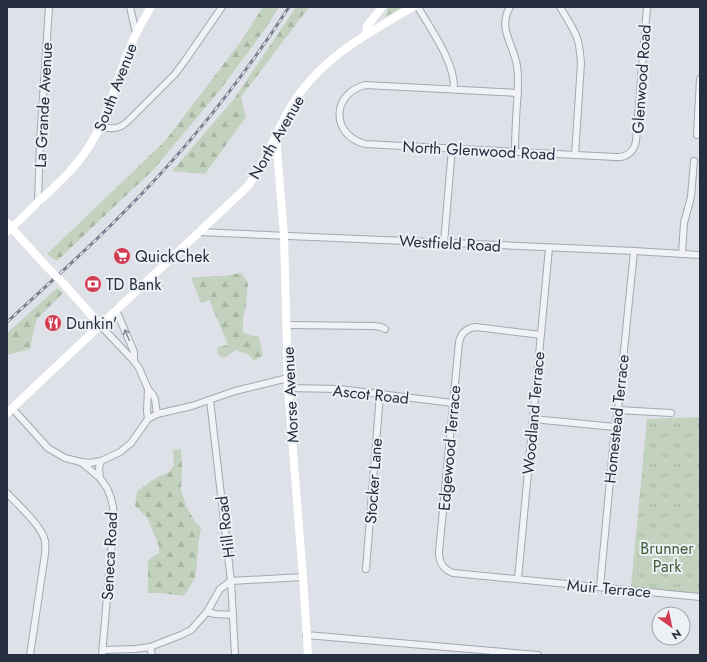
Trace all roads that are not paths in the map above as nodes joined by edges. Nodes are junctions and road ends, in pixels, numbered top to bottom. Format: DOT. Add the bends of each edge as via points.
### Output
graph roads {
  1 [pos="49,7"];
  2 [pos="130,7"];
  3 [pos="151,7"];
  4 [pos="222,7"];
  5 [pos="382,7"];
  6 [pos="413,7"];
  7 [pos="418,7"];
  8 [pos="510,7"];
  9 [pos="560,7"];
  10 [pos="647,7"];
  11 [pos="136,33"];
  12 [pos="366,34"];
  13 [pos="700,79"];
  14 [pos="454,89"];
  15 [pos="518,93"];
  16 [pos="699,103"];
  17 [pos="101,126"];
  18 [pos="276,135"];
  19 [pos="697,135"];
  20 [pos="452,148"];
  21 [pos="632,151"];
  22 [pos="515,152"];
  23 [pos="575,155"];
  24 [pos="694,160"];
  25 [pos="264,161"];
  26 [pos="279,162"];
  27 [pos="38,202"];
  28 [pos="8,228"];
  29 [pos="199,232"];
  30 [pos="284,236"];
  31 [pos="444,243"];
  32 [pos="549,248"];
  33 [pos="634,251"];
  34 [pos="682,254"];
  35 [pos="700,256"];
  36 [pos="116,310"];
  37 [pos="100,325"];
  38 [pos="287,325"];
  39 [pos="385,329"];
  40 [pos="541,335"];
  41 [pos="134,361"];
  42 [pos="288,378"];
  43 [pos="288,388"];
  44 [pos="148,389"];
  45 [pos="380,394"];
  46 [pos="210,400"];
  47 [pos="453,403"];
  48 [pos="9,410"];
  49 [pos="618,410"];
  50 [pos="671,413"];
  51 [pos="158,414"];
  52 [pos="148,419"];
  53 [pos="533,419"];
  54 [pos="614,427"];
  55 [pos="101,461"];
  56 [pos="81,462"];
  57 [pos="100,478"];
  58 [pos="7,493"];
  59 [pos="366,569"];
  60 [pos="303,576"];
  61 [pos="518,579"];
  62 [pos="231,581"];
  63 [pos="600,587"];
  64 [pos="700,596"];
  65 [pos="207,612"];
  66 [pos="233,615"];
  67 [pos="306,635"];
  68 [pos="150,647"];
  69 [pos="103,652"];
  70 [pos="30,655"];
  71 [pos="152,655"];
  72 [pos="235,655"];
  73 [pos="308,655"];
  74 [pos="538,655"];
  1 -- 27 [label="street, La Grande Avenue"];
  2 -- 11 [label="street"];
  3 -- 11 [label="main road, South Avenue"];
  4 -- 17 [label="street" via="175,74 128,121 117,128"];
  5 -- 12 [label="main road, North Avenue" via="367,26"];
  6 -- 12 [label="main road"];
  7 -- 14 [label="street" via="444,52 452,73"];
  8 -- 15 [label="street" via="506,14 505,28 516,56"];
  9 -- 23 [label="street" via="577,38 581,63"];
  10 -- 21 [label="street, Glenwood Road" via="636,141"];
  11 -- 17 [label="main road, South Avenue"];
  12 -- 18 [label="main road, North Avenue" via="338,54 314,76 291,106"];
  13 -- 16 [label="street"];
  14 -- 15 [label="street"];
  14 -- 20 [label="street, North Glenwood Road" via="365,85 348,94 340,107 340,122 346,133 358,142"];
  15 -- 22 [label="street"];
  16 -- 19 [label="street"];
  17 -- 27 [label="main road, South Avenue" via="72,169"];
  18 -- 25 [label="main road, North Avenue"];
  18 -- 26 [label="main road, Morse Avenue"];
  20 -- 22 [label="street, North Glenwood Road"];
  20 -- 31 [label="street"];
  21 -- 23 [label="street, North Glenwood Road" via="619,158"];
  22 -- 23 [label="street, North Glenwood Road"];
  24 -- 34 [label="street"];
  25 -- 26 [label="main road" via="273,159"];
  25 -- 29 [label="main road, North Avenue" via="248,186"];
  26 -- 30 [label="main road, Morse Avenue"];
  27 -- 28 [label="main road, South Avenue"];
  28 -- 37 [label="main road, bridge" via="64,284"];
  29 -- 30 [label="street, Westfield Road"];
  29 -- 36 [label="main road, North Avenue"];
  30 -- 31 [label="street, Westfield Road"];
  30 -- 38 [label="main road, Morse Avenue"];
  31 -- 32 [label="street, Westfield Road"];
  32 -- 33 [label="street, Westfield Road"];
  32 -- 40 [label="street, Woodland Terrace"];
  33 -- 34 [label="street, Westfield Road"];
  33 -- 49 [label="street, Homestead Terrace"];
  34 -- 35 [label="street, Westfield Road"];
  36 -- 37 [label="main road, North Avenue"];
  41 -- 36 [label="street, one-way" via="134,352"];
  37 -- 41 [label="street"];
  37 -- 48 [label="main road, North Avenue"];
  38 -- 39 [label="street" via="374,326"];
  38 -- 42 [label="main road, Morse Avenue"];
  40 -- 47 [label="street, Edgewood Terrace" via="476,327 462,333 459,340"];
  40 -- 53 [label="street, Woodland Terrace"];
  41 -- 44 [label="street"];
  42 -- 43 [label="main road, Morse Avenue"];
  42 -- 46 [label="street"];
  43 -- 45 [label="street, Ascot Road" via="339,389"];
  43 -- 60 [label="main road, Morse Avenue"];
  44 -- 51 [label="street" via="155,399"];
  44 -- 52 [label="street"];
  45 -- 47 [label="street, Ascot Road"];
  45 -- 59 [label="street, Stocker Lane"];
  46 -- 51 [label="street"];
  46 -- 62 [label="street, Hill Road"];
  47 -- 61 [label="street, Edgewood Terrace" via="440,562 453,573"];
  48 -- 56 [label="street, Seneca Road" via="48,448 60,456"];
  49 -- 50 [label="street"];
  49 -- 54 [label="street, Homestead Terrace"];
  51 -- 52 [label="street"];
  52 -- 55 [label="street" via="126,448"];
  53 -- 54 [label="street"];
  53 -- 61 [label="street, Woodland Terrace"];
  54 -- 63 [label="street, Homestead Terrace"];
  55 -- 56 [label="street"];
  55 -- 57 [label="street"];
  56 -- 57 [label="street, Seneca Road"];
  57 -- 69 [label="street, Seneca Road" via="111,498 114,517"];
  58 -- 70 [label="street" via="37,525 45,541"];
  60 -- 62 [label="street"];
  60 -- 67 [label="main road, Morse Avenue"];
  61 -- 63 [label="street, Muir Terrace"];
  62 -- 65 [label="street" via="220,588"];
  62 -- 66 [label="street, Hill Road"];
  63 -- 64 [label="street, Muir Terrace"];
  65 -- 66 [label="street"];
  65 -- 68 [label="street" via="191,630"];
  66 -- 72 [label="street, Hill Road"];
  67 -- 73 [label="main road, Morse Avenue"];
  67 -- 74 [label="street"];
  68 -- 69 [label="street"];
  68 -- 71 [label="street"];
}
